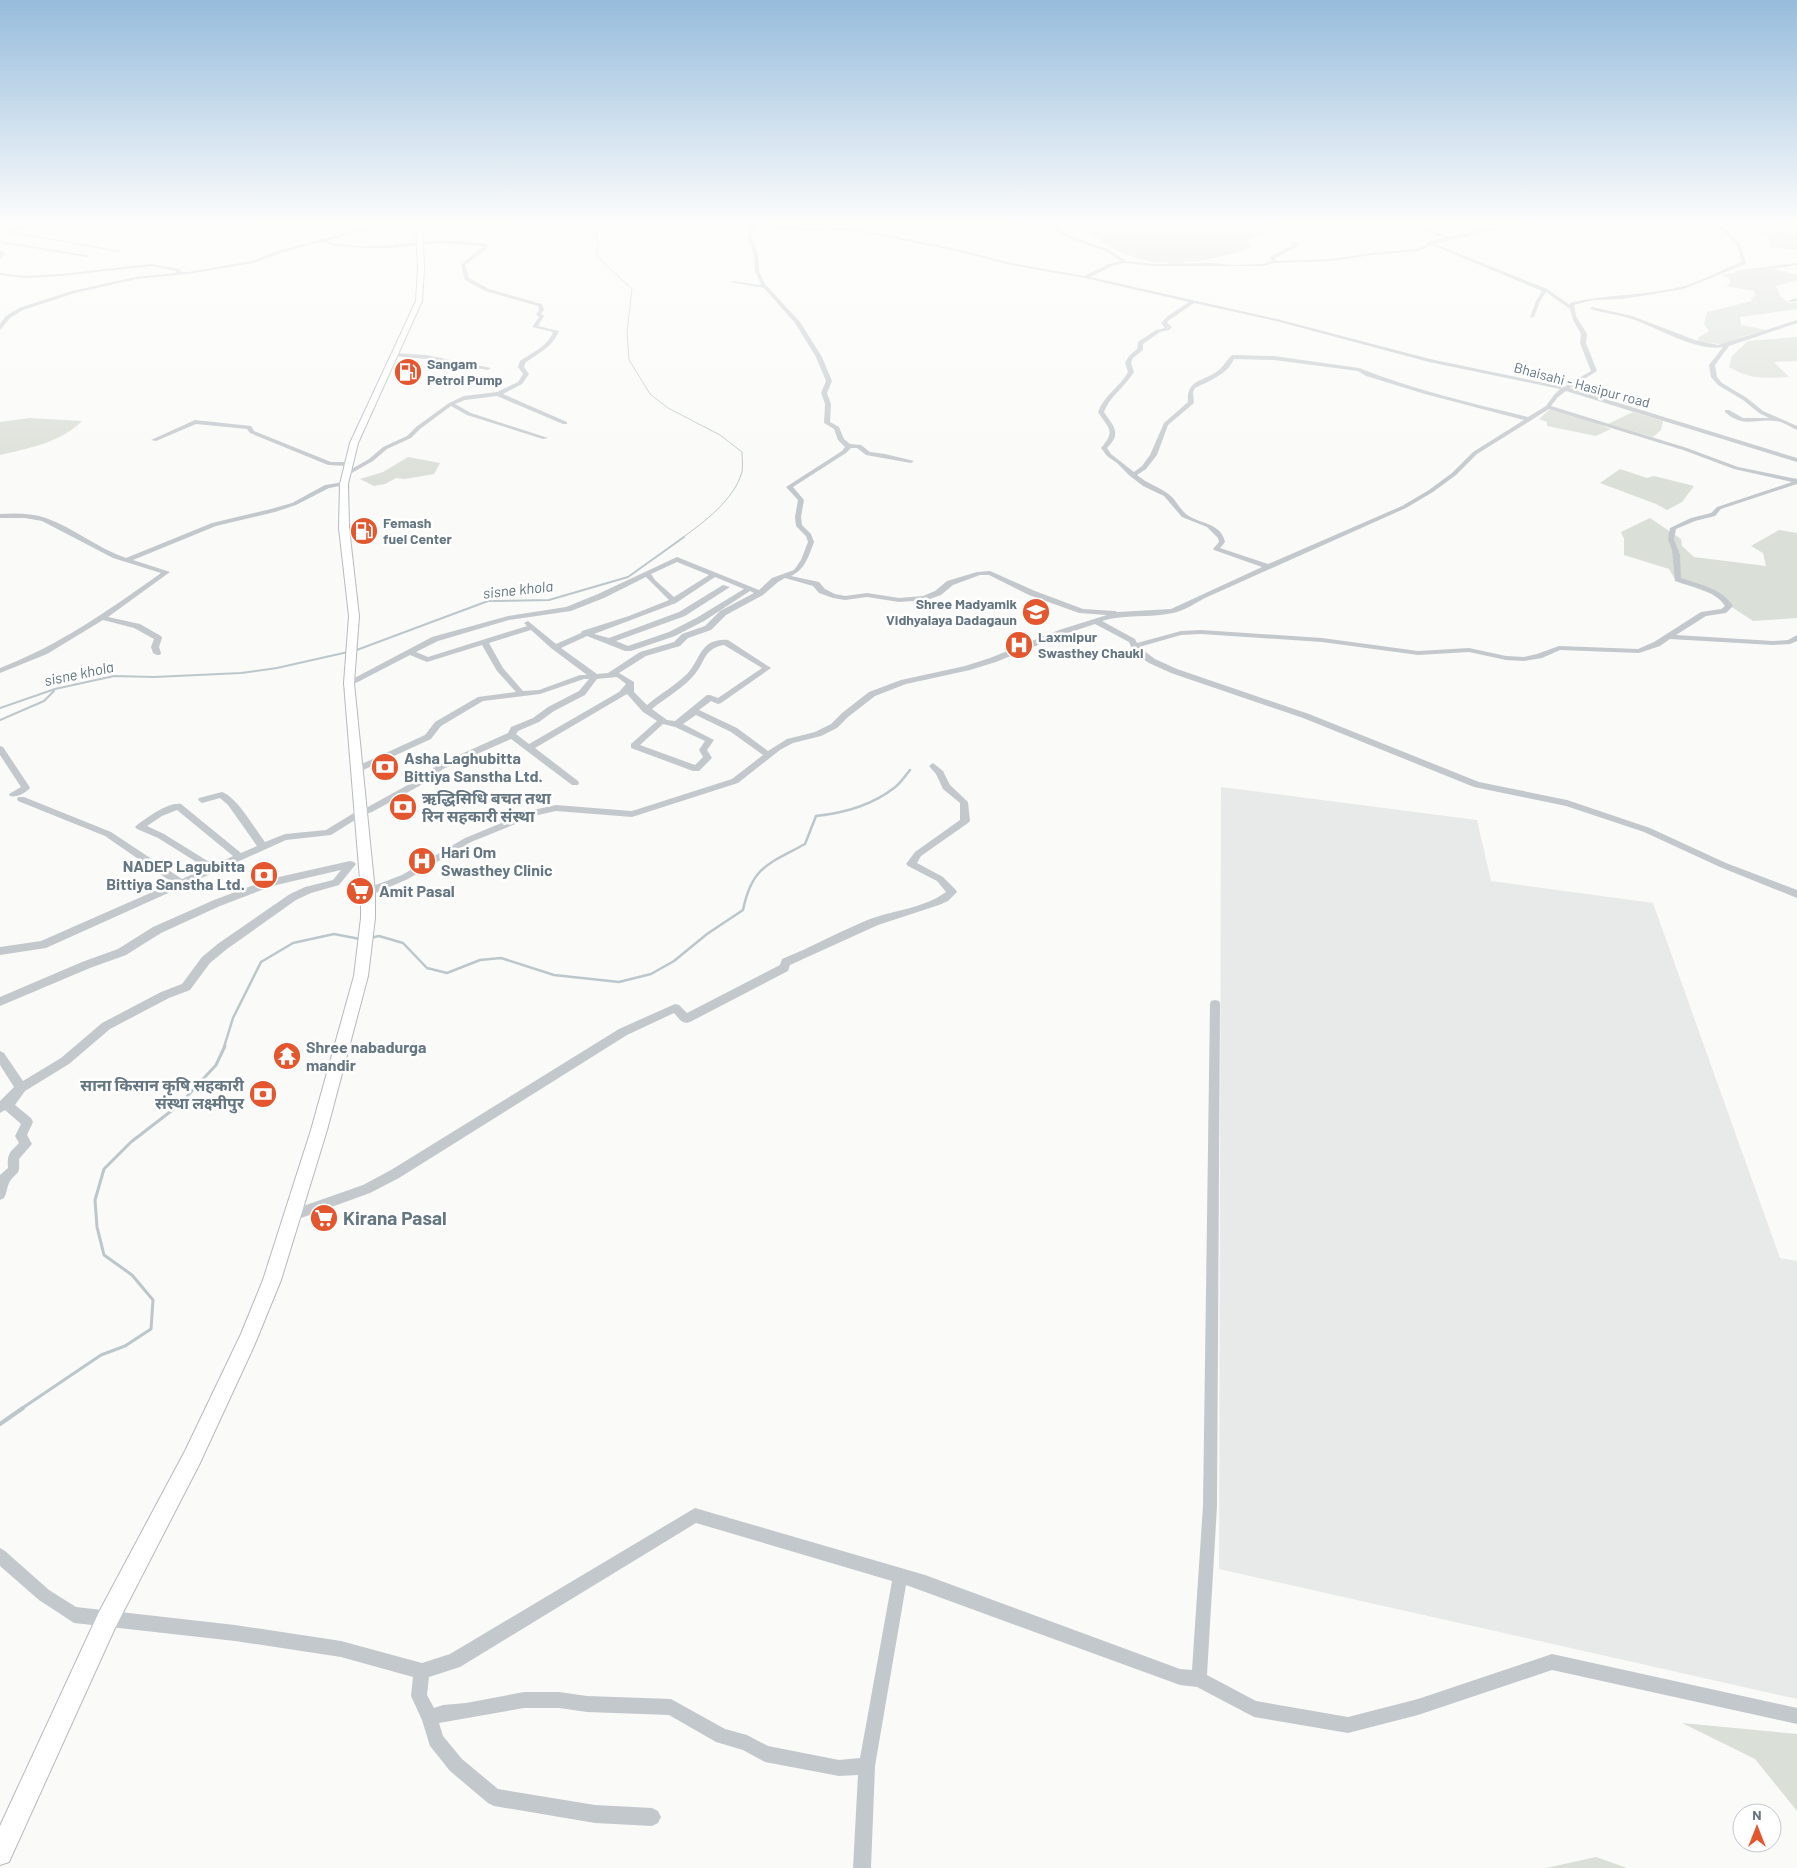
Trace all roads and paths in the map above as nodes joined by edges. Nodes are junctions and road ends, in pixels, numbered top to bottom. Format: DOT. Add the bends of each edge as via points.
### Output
graph roads {
  1 [pos="21,309"];
  2 [pos="415,309"];
  3 [pos="542,309"];
  4 [pos="786,309"];
  5 [pos="1182,309"];
  6 [pos="1229,309"];
  7 [pos="1535,309"];
  8 [pos="1571,309"];
  9 [pos="1597,309"];
  10 [pos="1532,317"];
  11 [pos="1797,321"];
  12 [pos="0,328"];
  13 [pos="1727,346"];
  14 [pos="395,355"];
  15 [pos="488,368"];
  16 [pos="1566,389"];
  17 [pos="498,394"];
  18 [pos="451,404"];
  19 [pos="1548,407"];
  20 [pos="1727,411"];
  21 [pos="1778,418"];
  22 [pos="1529,419"];
  23 [pos="565,422"];
  24 [pos="1797,428"];
  25 [pos="545,438"];
  26 [pos="154,440"];
  27 [pos="848,446"];
  28 [pos="1797,460"];
  29 [pos="911,461"];
  30 [pos="348,464"];
  31 [pos="1132,475"];
  32 [pos="345,479"];
  33 [pos="1797,481"];
  34 [pos="0,516"];
  35 [pos="126,560"];
  36 [pos="1269,567"];
  37 [pos="647,573"];
  38 [pos="714,575"];
  39 [pos="783,576"];
  40 [pos="726,587"];
  41 [pos="749,589"];
  42 [pos="760,593"];
  43 [pos="673,601"];
  44 [pos="1130,614"];
  45 [pos="523,616"];
  46 [pos="100,617"];
  47 [pos="1096,621"];
  48 [pos="532,627"];
  49 [pos="585,633"];
  50 [pos="1669,637"];
  51 [pos="1797,637"];
  52 [pos="484,641"];
  53 [pos="609,641"];
  54 [pos="1135,646"];
  55 [pos="556,647"];
  56 [pos="410,652"];
  57 [pos="157,654"];
  58 [pos="0,671"];
  59 [pos="610,675"];
  60 [pos="595,677"];
  61 [pos="349,683"];
  62 [pos="631,684"];
  63 [pos="522,695"];
  64 [pos="646,710"];
  65 [pos="690,714"];
  66 [pos="663,720"];
  67 [pos="676,724"];
  68 [pos="512,735"];
  69 [pos="529,748"];
  70 [pos="0,749"];
  71 [pos="767,754"];
  72 [pos="933,766"];
  73 [pos="356,770"];
  74 [pos="576,783"];
  75 [pos="202,800"];
  76 [pos="360,813"];
  77 [pos="263,847"];
  78 [pos="240,857"];
  79 [pos="357,863"];
  80 [pos="214,869"];
  81 [pos="181,883"];
  82 [pos="368,892"];
  83 [pos="1797,894"];
  84 [pos="0,951"];
  85 [pos="0,1002"];
  86 [pos="1215,1004"];
  87 [pos="0,1056"];
  88 [pos="21,1088"];
  89 [pos="0,1108"];
  90 [pos="0,1194"];
  91 [pos="293,1215"];
  92 [pos="0,1556"];
  93 [pos="900,1576"];
  94 [pos="107,1620"];
  95 [pos="422,1671"];
  96 [pos="1199,1679"];
  97 [pos="1797,1716"];
  98 [pos="430,1718"];
  99 [pos="867,1766"];
  100 [pos="652,1817"];
  101 [pos="0,1853"];
  102 [pos="862,1868"];
  1 -- 12 [label="street" via="8,317"];
  2 -- 14 [label="main road"];
  3 -- 17 [label="street" via="538,314 542,316 535,327 556,331 554,339 540,353 522,362 521,367 526,374 520,383"];
  4 -- 27 [label="street" via="819,357 829,381 824,393 828,404 827,423 837,428 841,440"];
  5 -- 31 [label="street" via="1167,318 1164,322 1169,327 1167,329 1140,343 1140,350 1130,356 1131,372 1126,382 1104,401 1101,412 1113,430 1112,440 1104,448"];
  6 -- 16 [label="street, Bhaisahi - Hasipur road" via="1429,360"];
  7 -- 10 [label="street"];
  8 -- 16 [label="street" via="1584,334 1583,343 1594,371"];
  9 -- 13 [label="street" via="1700,342"];
  11 -- 13 [label="street"];
  13 -- 21 [label="street" via="1712,365 1714,378 1761,412"];
  14 -- 15 [label="street" via="426,356"];
  14 -- 30 [label="main road" via="354,443"];
  16 -- 19 [label="street" via="1550,400"];
  16 -- 28 [label="street, Bhaisahi - Hasipur road"];
  17 -- 18 [label="street" via="464,398"];
  17 -- 23 [label="street"];
  18 -- 25 [label="street" via="469,414"];
  18 -- 32 [label="street" via="409,437 385,448"];
  19 -- 22 [label="street"];
  19 -- 33 [label="street" via="1736,468"];
  20 -- 21 [label="street" via="1742,420"];
  21 -- 24 [label="street"];
  22 -- 31 [label="street" via="1435,395 1359,370 1274,358 1232,357 1220,372 1192,386 1191,403 1166,424 1158,448 1142,472"];
  22 -- 36 [label="street" via="1475,453 1454,474 1417,500"];
  26 -- 30 [label="street" via="196,422 249,427 252,432 330,464"];
  27 -- 29 [label="street" via="859,446 868,454 878,453"];
  27 -- 39 [label="street" via="844,452 789,487 801,500 798,526 811,542 801,566"];
  30 -- 32 [label="main road"];
  31 -- 36 [label="street" via="1166,496 1184,516 1209,526 1221,537 1222,542 1216,549"];
  32 -- 35 [label="street" via="294,504 214,524"];
  32 -- 61 [label="main road" via="344,528 354,616"];
  33 -- 50 [label="street" via="1673,528 1671,540 1678,552 1678,579 1714,591 1725,598 1729,606 1723,611 1704,614"];
  34 -- 35 [label="street" via="17,515 48,521 102,551"];
  35 -- 46 [label="street" via="166,572"];
  36 -- 44 [label="street" via="1180,609"];
  37 -- 38 [label="street" via="677,559"];
  37 -- 43 [label="street"];
  37 -- 45 [label="street" via="568,609"];
  38 -- 41 [label="street"];
  38 -- 43 [label="street"];
  39 -- 42 [label="street"];
  39 -- 44 [label="street" via="816,584 833,596 867,595 900,600 924,598 938,593 950,583 979,573 990,573 1082,611"];
  40 -- 53 [label="street" via="682,614"];
  41 -- 42 [label="street"];
  41 -- 53 [label="street" via="672,634 628,649"];
  42 -- 59 [label="street" via="723,613 708,628 685,636 677,644 643,654"];
  43 -- 49 [label="street"];
  44 -- 47 [label="street"];
  45 -- 48 [label="street"];
  45 -- 56 [label="street" via="478,625 435,639"];
  46 -- 57 [label="street" via="137,626 158,638 154,647"];
  46 -- 58 [label="street" via="36,657"];
  47 -- 54 [label="street" via="1132,641"];
  47 -- 71 [label="street" via="993,660 904,682 872,694 834,726 790,741"];
  48 -- 52 [label="street"];
  48 -- 55 [label="street"];
  49 -- 53 [label="street"];
  49 -- 55 [label="street"];
  50 -- 51 [label="street" via="1772,643 1790,642"];
  50 -- 54 [label="street" via="1639,651 1559,648 1524,659 1470,650 1418,653 1322,640 1201,632 1181,633"];
  52 -- 56 [label="street" via="427,660"];
  52 -- 63 [label="street" via="500,669"];
  54 -- 83 [label="street" via="1137,651 1174,672 1306,716 1478,785 1567,803 1647,830"];
  55 -- 60 [label="street"];
  56 -- 61 [label="street"];
  59 -- 60 [label="street"];
  59 -- 62 [label="street" via="618,675"];
  60 -- 63 [label="street" via="583,677"];
  60 -- 68 [label="street" via="582,693 514,730"];
  61 -- 73 [label="main road"];
  62 -- 64 [label="street" via="630,693"];
  62 -- 69 [label="street" via="622,694"];
  63 -- 73 [label="street" via="482,699 438,724 428,737"];
  64 -- 65 [label="street" via="692,673 712,644 725,642 767,668 718,701 710,697"];
  64 -- 66 [label="street"];
  65 -- 67 [label="street"];
  65 -- 71 [label="street" via="702,714 734,730"];
  66 -- 67 [label="street"];
  66 -- 67 [label="street" via="634,746 696,769 708,758 703,750 710,740"];
  68 -- 69 [label="street"];
  68 -- 76 [label="street" via="440,767 409,788"];
  69 -- 74 [label="street"];
  70 -- 81 [label="street" via="26,788 17,797 108,834"];
  71 -- 82 [label="street" via="735,781 632,814 556,808 536,812 468,840 405,877"];
  72 -- 91 [label="street" via="946,787 964,802 965,821 918,854 911,864 940,879 952,892 944,900 888,916 841,936 786,962 784,968 686,1018 675,1008 665,1011 623,1032 395,1174 366,1189"];
  73 -- 76 [label="main road"];
  75 -- 77 [label="street" via="222,795"];
  76 -- 77 [label="street" via="328,833 285,837"];
  76 -- 79 [label="main road"];
  77 -- 78 [label="street"];
  78 -- 80 [label="street"];
  78 -- 80 [label="street" via="178,806 140,827 161,836"];
  79 -- 82 [label="main road"];
  79 -- 85 [label="street" via="270,883 217,903 157,930 122,952"];
  79 -- 88 [label="street" via="336,883 293,897 236,936 206,960 186,987 106,1026 65,1061"];
  80 -- 81 [label="street"];
  81 -- 84 [label="street" via="42,944"];
  82 -- 91 [label="main road" via="361,976"];
  86 -- 96 [label="street" via="1210,1506"];
  87 -- 88 [label="street"];
  88 -- 89 [label="street"];
  88 -- 90 [label="street" via="8,1106 27,1122 22,1136 26,1144 13,1157 14,1170 4,1179"];
  91 -- 94 [label="main road" via="248,1340 173,1495"];
  92 -- 94 [label="street" via="44,1595 74,1615"];
  93 -- 95 [label="street" via="695,1515 454,1661"];
  93 -- 96 [label="street" via="1180,1678"];
  93 -- 99 [label="street"];
  94 -- 95 [label="street" via="341,1648"];
  94 -- 101 [label="main road"];
  95 -- 98 [label="street" via="419,1696"];
  96 -- 97 [label="street" via="1254,1709 1348,1725 1418,1707 1552,1662"];
  98 -- 99 [label="street" via="524,1700 671,1707 722,1736 747,1742 765,1754 839,1768"];
  98 -- 100 [label="street" via="436,1740 456,1765 494,1797 595,1814"];
  99 -- 102 [label="street"];
}
